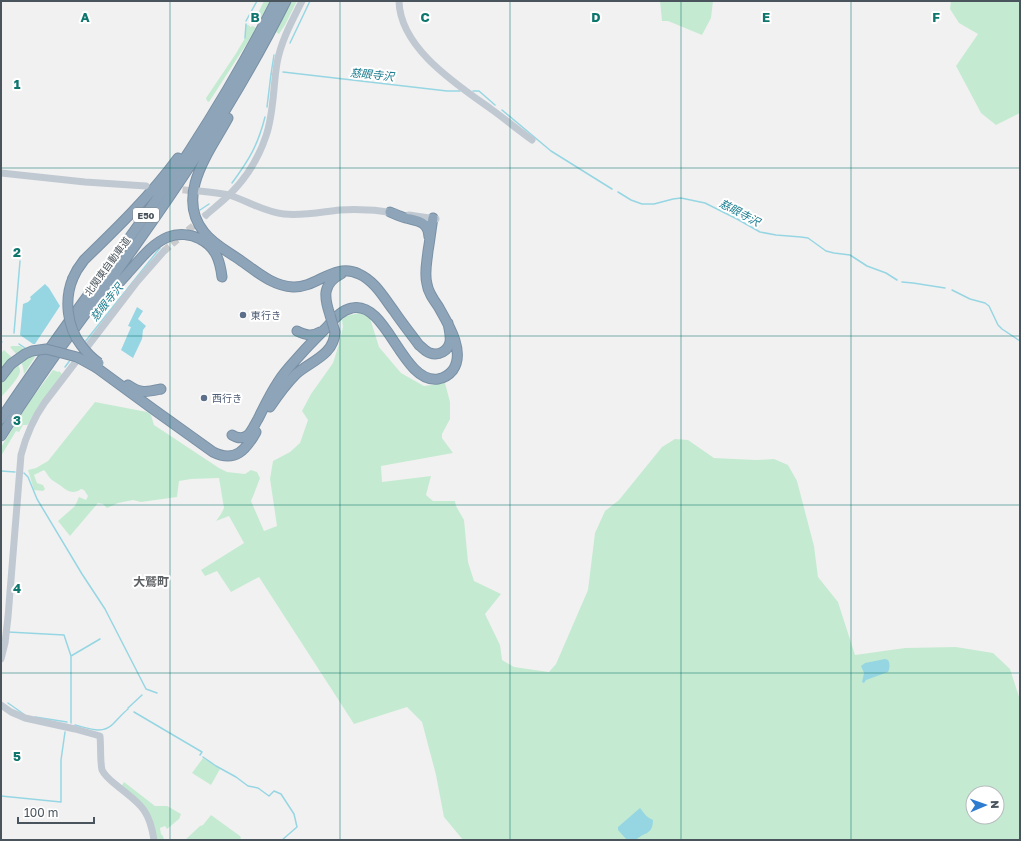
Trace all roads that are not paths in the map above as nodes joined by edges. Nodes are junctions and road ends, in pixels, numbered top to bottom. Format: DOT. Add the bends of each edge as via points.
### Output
graph roads {
  1 [pos="276,1"];
  2 [pos="286,1"];
  3 [pos="302,1"];
  4 [pos="399,1"];
  5 [pos="254,60"];
  6 [pos="214,111"];
  7 [pos="532,140"];
  8 [pos="1,173"];
  9 [pos="146,186"];
  10 [pos="199,191"];
  11 [pos="228,195"];
  12 [pos="390,212"];
  13 [pos="206,215"];
  14 [pos="435,218"];
  15 [pos="430,242"];
  16 [pos="164,251"];
  17 [pos="354,272"];
  18 [pos="222,277"];
  19 [pos="448,323"];
  20 [pos="323,330"];
  21 [pos="297,331"];
  22 [pos="54,357"];
  23 [pos="98,366"];
  24 [pos="1,377"];
  25 [pos="161,389"];
  26 [pos="1,419"];
  27 [pos="232,435"];
  28 [pos="1,436"];
  29 [pos="1,659"];
  30 [pos="1,705"];
  31 [pos="154,840"];
  1 -- 6 [label="highway, 北関東自動車道 / E50"];
  2 -- 5 [label="highway, 北関東自動車道 / E50"];
  3 -- 11 [label="street" via="279,54 267,135 251,167"];
  4 -- 7 [label="street" via="400,13 406,28 432,64"];
  5 -- 17 [label="highway" via="243,89 196,178 193,193 195,217 203,231 216,244 277,284 301,286 337,272"];
  5 -- 22 [label="highway, 北関東自動車道 / E50" via="199,153"];
  6 -- 23 [label="highway, bridge" via="204,120 163,178 84,260 73,278 68,292 68,312 72,328 80,344"];
  6 -- 26 [label="highway, 北関東自動車道 / E50" via="176,172"];
  8 -- 9 [label="street"];
  10 -- 11 [label="street"];
  11 -- 12 [label="street" via="283,214 354,210"];
  11 -- 13 [label="street"];
  12 -- 14 [label="street"];
  12 -- 15 [label="highway" via="423,224 429,232"];
  14 -- 15 [label="highway"];
  15 -- 19 [label="highway" via="426,282"];
  16 -- 29 [label="street" via="136,283 39,410 29,430 21,455 8,617"];
  17 -- 19 [label="highway" via="366,277 377,287 420,346 428,352 436,354 447,349 450,338"];
  17 -- 23 [label="highway, bridge" via="336,277 326,290 326,301 335,332 333,343 326,352 284,387 240,453 229,456 213,452"];
  18 -- 22 [label="highway" via="217,255 206,242 186,235 167,237 142,257 107,295 72,340"];
  19 -- 20 [label="highway" via="456,345 456,363 448,375 434,379 424,377 416,370 375,315 365,309 346,310"];
  20 -- 21 [label="highway" via="315,335"];
  20 -- 27 [label="highway" via="284,372 247,436 239,438"];
  22 -- 28 [label="highway, 北関東自動車道 / E50"];
  23 -- 24 [label="highway, bridge" via="77,357 46,349 25,354 11,364"];
  23 -- 25 [label="highway" via="137,391"];
  30 -- 31 [label="street" via="25,718 100,736 103,771 148,815"];
}
